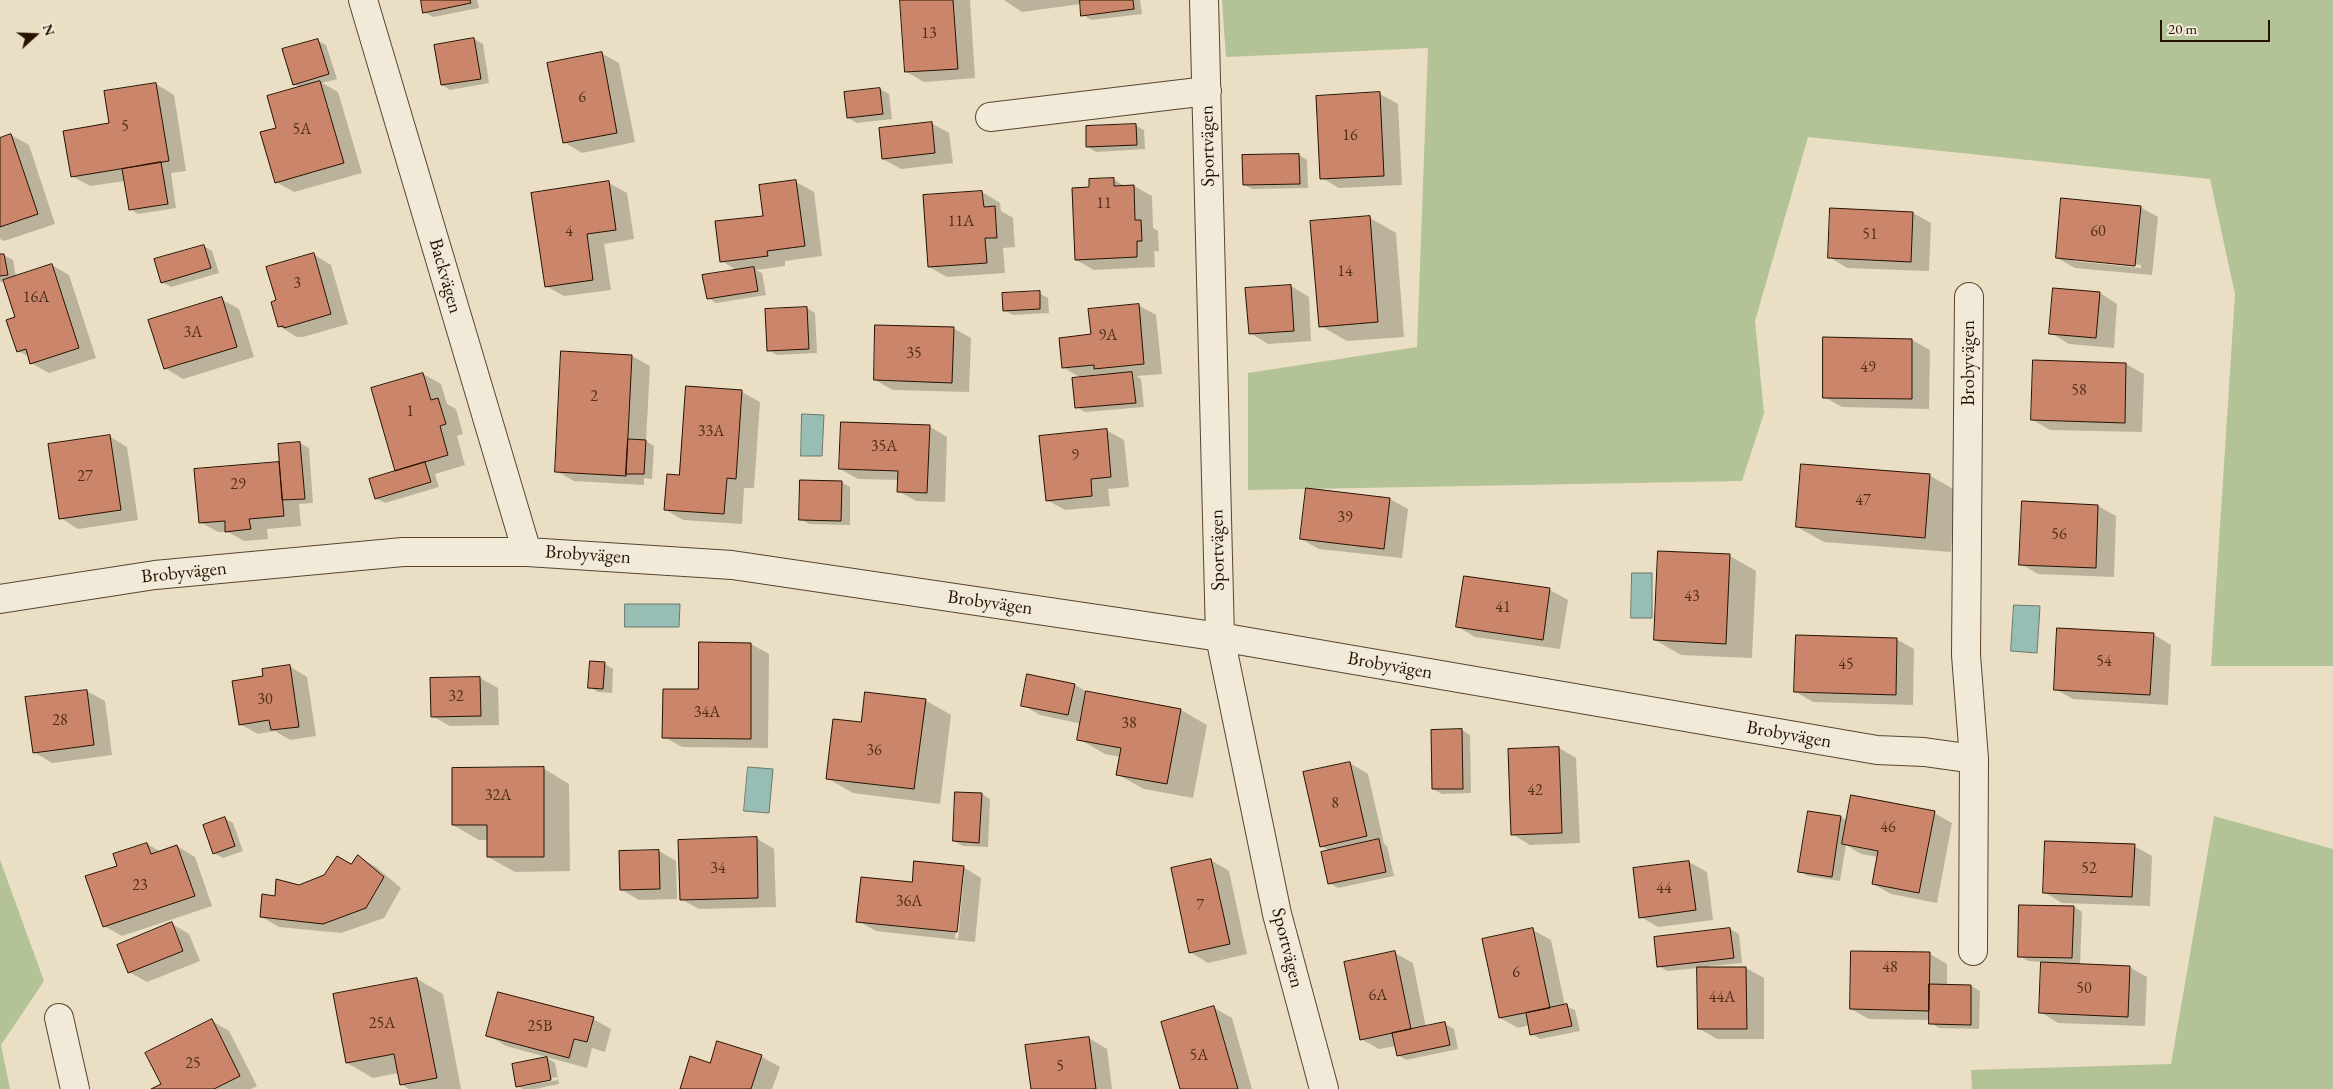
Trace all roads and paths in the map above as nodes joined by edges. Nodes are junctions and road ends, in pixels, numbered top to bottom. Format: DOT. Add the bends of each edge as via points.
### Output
graph roads {
  1 [pos="363,0"];
  2 [pos="1204,0"];
  3 [pos="1207,91"];
  4 [pos="990,117"];
  5 [pos="1969,298"];
  6 [pos="527,552"];
  7 [pos="0,599"];
  8 [pos="1220,637"];
  9 [pos="1974,759"];
  10 [pos="1972,951"];
  11 [pos="59,1018"];
  12 [pos="75,1089"];
  13 [pos="1324,1089"];
  1 -- 6 [label="street, Backvägen"];
  2 -- 3 [label="street, Sportvägen"];
  3 -- 4 [label="street"];
  3 -- 8 [label="street, Sportvägen"];
  5 -- 9 [label="street, Brobyvägen" via="1966,655"];
  6 -- 7 [label="street, Brobyvägen" via="404,552 154,575"];
  6 -- 8 [label="street, Brobyvägen" via="732,565"];
  8 -- 9 [label="street, Brobyvägen" via="1877,750"];
  8 -- 13 [label="street, Sportvägen" via="1277,914"];
  9 -- 10 [label="street, Brobyvägen"];
  11 -- 12 [label="street"];
}
